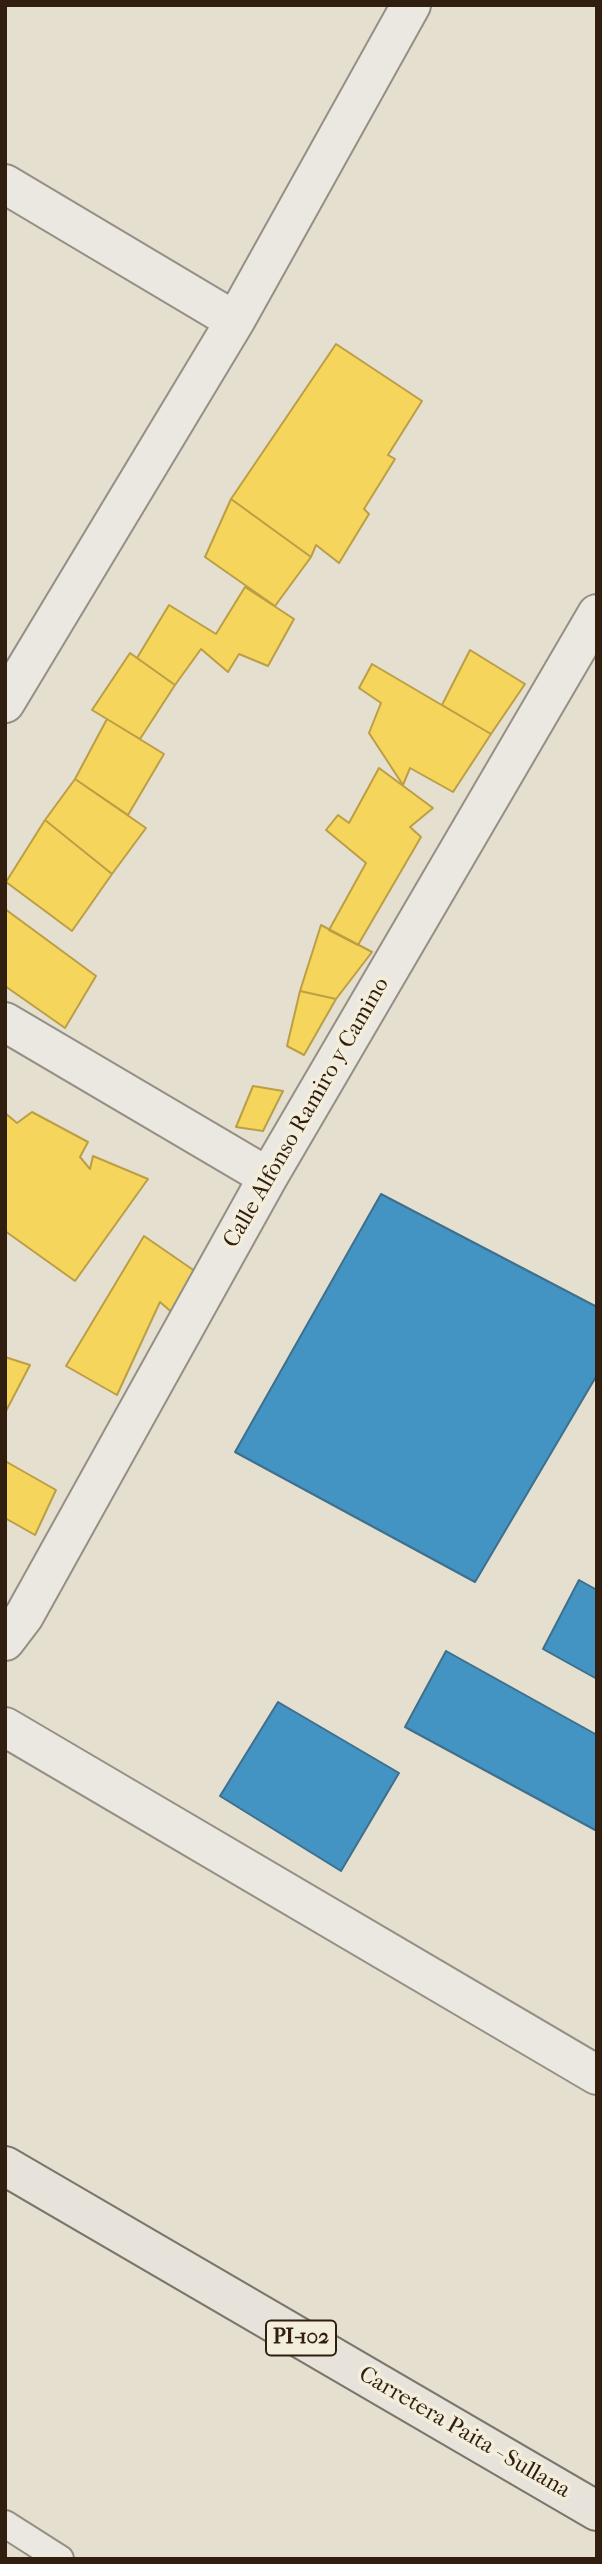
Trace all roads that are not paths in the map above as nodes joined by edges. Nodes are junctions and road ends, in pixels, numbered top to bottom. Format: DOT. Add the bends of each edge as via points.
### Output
graph roads {
  1 [pos="411,5"];
  2 [pos="5,184"];
  3 [pos="235,321"];
  4 [pos="597,614"];
  5 [pos="5,703"];
  6 [pos="5,1022"];
  7 [pos="268,1177"];
  8 [pos="11,1621"];
  9 [pos="5,1727"];
  10 [pos="597,2075"];
  11 [pos="5,2166"];
  12 [pos="597,2511"];
  13 [pos="5,2524"];
  14 [pos="60,2559"];
  1 -- 3 [label="street"];
  2 -- 3 [label="street"];
  3 -- 5 [label="street"];
  4 -- 7 [label="street, Calle Alfonso Ramiro y Camino"];
  6 -- 7 [label="street"];
  7 -- 8 [label="street, Calle Alfonso Ramiro y Camino"];
  9 -- 10 [label="street"];
  11 -- 12 [label="main road, Carretera Paita - Sullana / PI-102"];
  13 -- 14 [label="lane"];
}
